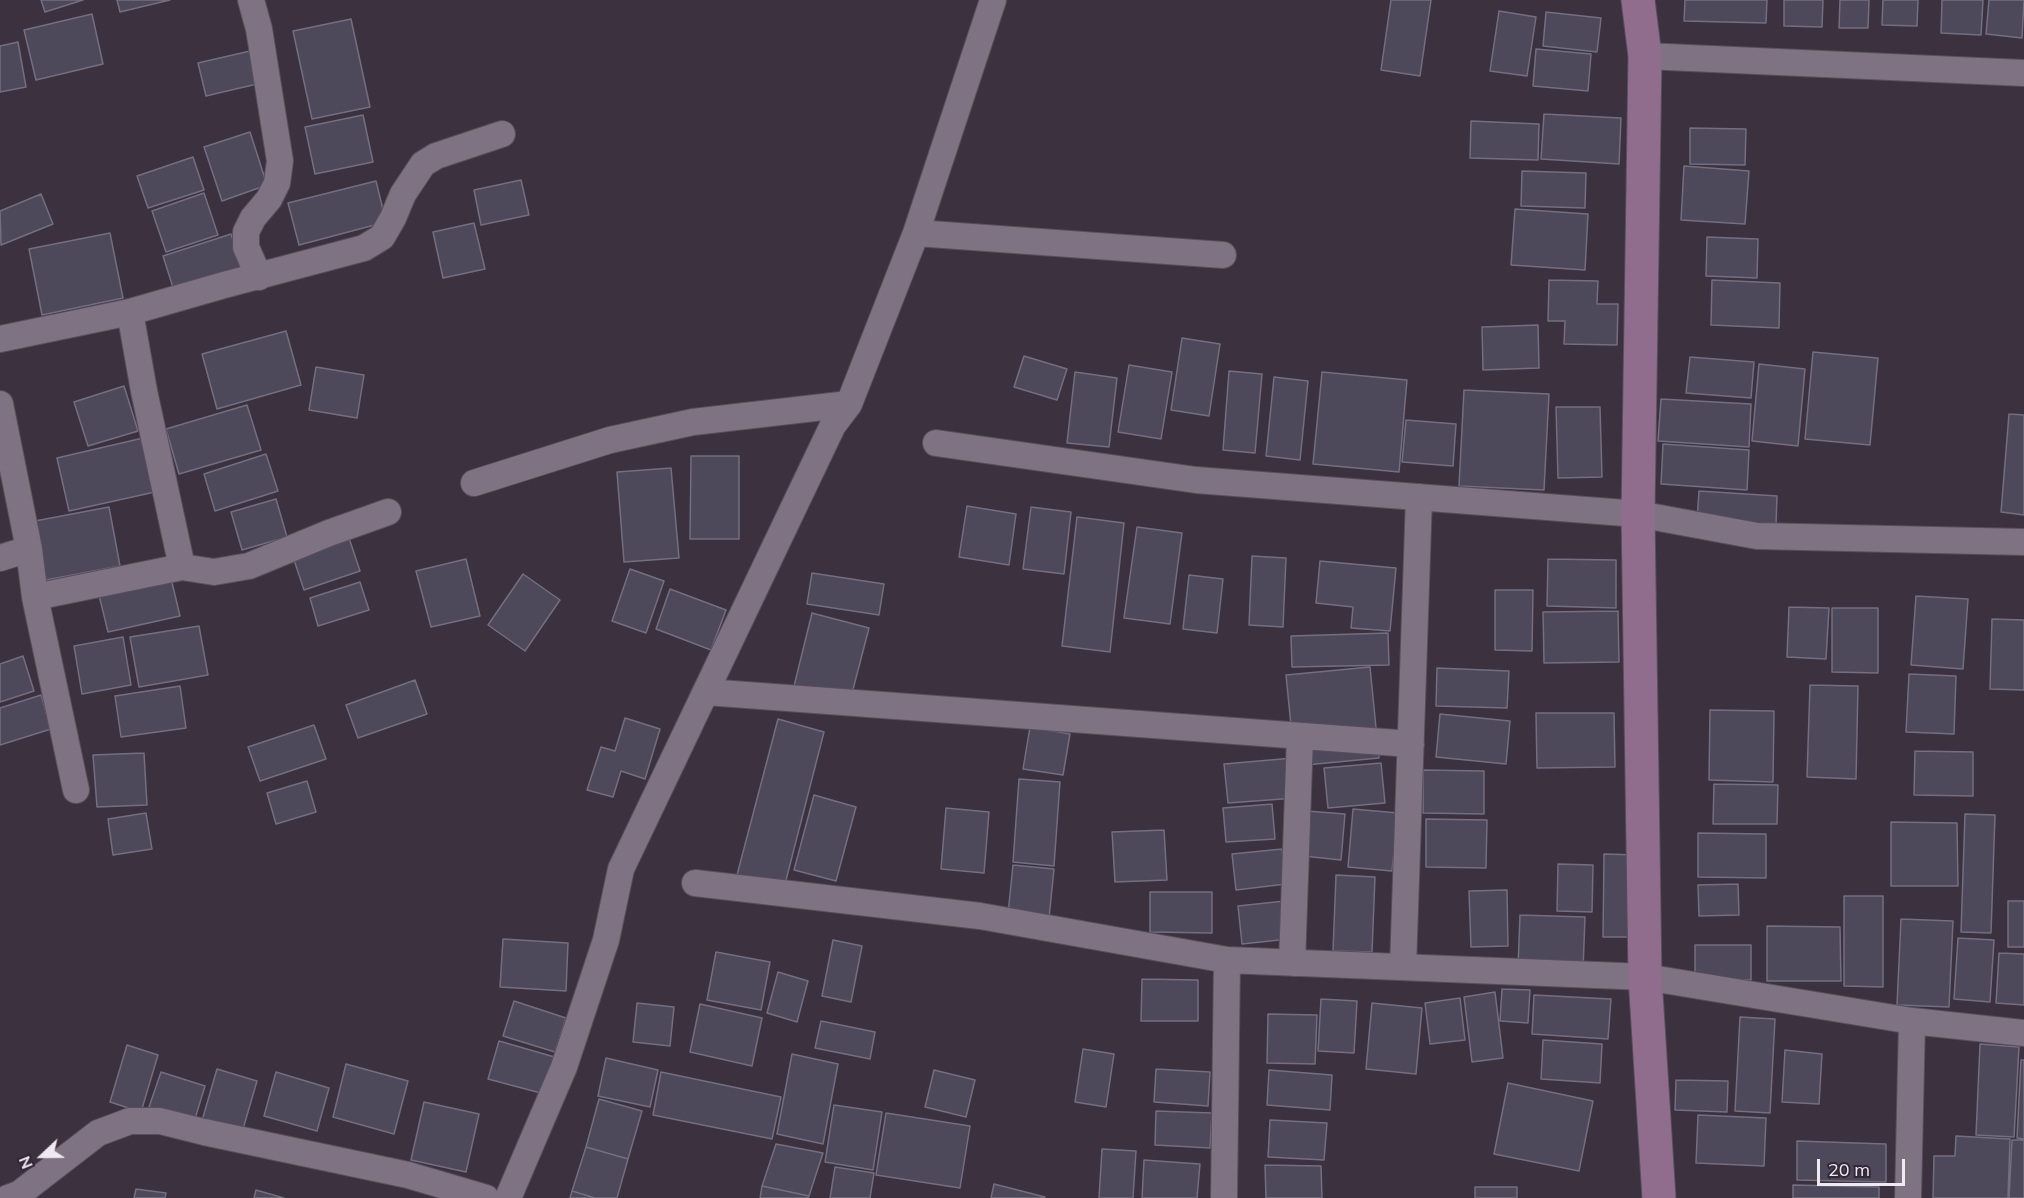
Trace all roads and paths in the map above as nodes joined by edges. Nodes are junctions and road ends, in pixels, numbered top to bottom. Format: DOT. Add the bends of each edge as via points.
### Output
graph roads {
  1 [pos="251,0"];
  2 [pos="993,0"];
  3 [pos="1638,0"];
  4 [pos="1645,57"];
  5 [pos="2024,73"];
  6 [pos="502,134"];
  7 [pos="916,233"];
  8 [pos="1223,255"];
  9 [pos="259,277"];
  10 [pos="130,312"];
  11 [pos="0,339"];
  12 [pos="0,404"];
  13 [pos="849,404"];
  14 [pos="936,443"];
  15 [pos="474,483"];
  16 [pos="1419,497"];
  17 [pos="388,512"];
  18 [pos="1638,514"];
  19 [pos="2024,542"];
  20 [pos="29,549"];
  21 [pos="0,558"];
  22 [pos="182,567"];
  23 [pos="35,597"];
  24 [pos="706,692"];
  25 [pos="1300,736"];
  26 [pos="1411,744"];
  27 [pos="76,790"];
  28 [pos="695,883"];
  29 [pos="1227,960"];
  30 [pos="1292,963"];
  31 [pos="1403,967"];
  32 [pos="1645,977"];
  33 [pos="1912,1021"];
  34 [pos="2024,1033"];
  35 [pos="8,1198"];
  36 [pos="486,1198"];
  37 [pos="508,1198"];
  38 [pos="1224,1198"];
  39 [pos="1659,1198"];
  40 [pos="1908,1198"];
  1 -- 9 [label="street" via="280,161 277,183 246,232 246,247"];
  2 -- 7 [label="street"];
  3 -- 4 [label="street"];
  4 -- 5 [label="street"];
  4 -- 18 [label="street"];
  6 -- 9 [label="street" via="423,164 382,237 364,248"];
  7 -- 8 [label="street"];
  7 -- 13 [label="street"];
  9 -- 10 [label="street"];
  10 -- 11 [label="street"];
  10 -- 22 [label="street"];
  12 -- 20 [label="street"];
  13 -- 15 [label="street" via="726,417 609,440"];
  13 -- 24 [label="street" via="833,425"];
  14 -- 16 [label="street" via="1196,480"];
  16 -- 18 [label="street"];
  16 -- 26 [label="street"];
  17 -- 22 [label="street" via="249,566 214,572"];
  18 -- 19 [label="street" via="1757,536"];
  18 -- 32 [label="street"];
  20 -- 21 [label="street"];
  20 -- 23 [label="street"];
  22 -- 23 [label="street"];
  23 -- 27 [label="street"];
  24 -- 25 [label="street"];
  24 -- 37 [label="street" via="621,869 606,940 564,1067"];
  25 -- 26 [label="street"];
  25 -- 30 [label="street"];
  26 -- 31 [label="street"];
  28 -- 29 [label="street" via="980,916"];
  29 -- 30 [label="street"];
  29 -- 38 [label="street"];
  30 -- 31 [label="street"];
  31 -- 32 [label="street"];
  32 -- 33 [label="street"];
  32 -- 39 [label="street"];
  33 -- 34 [label="street"];
  33 -- 40 [label="street"];
  35 -- 36 [label="street" via="19,1194 98,1133 130,1120 160,1120 408,1175"];
}
